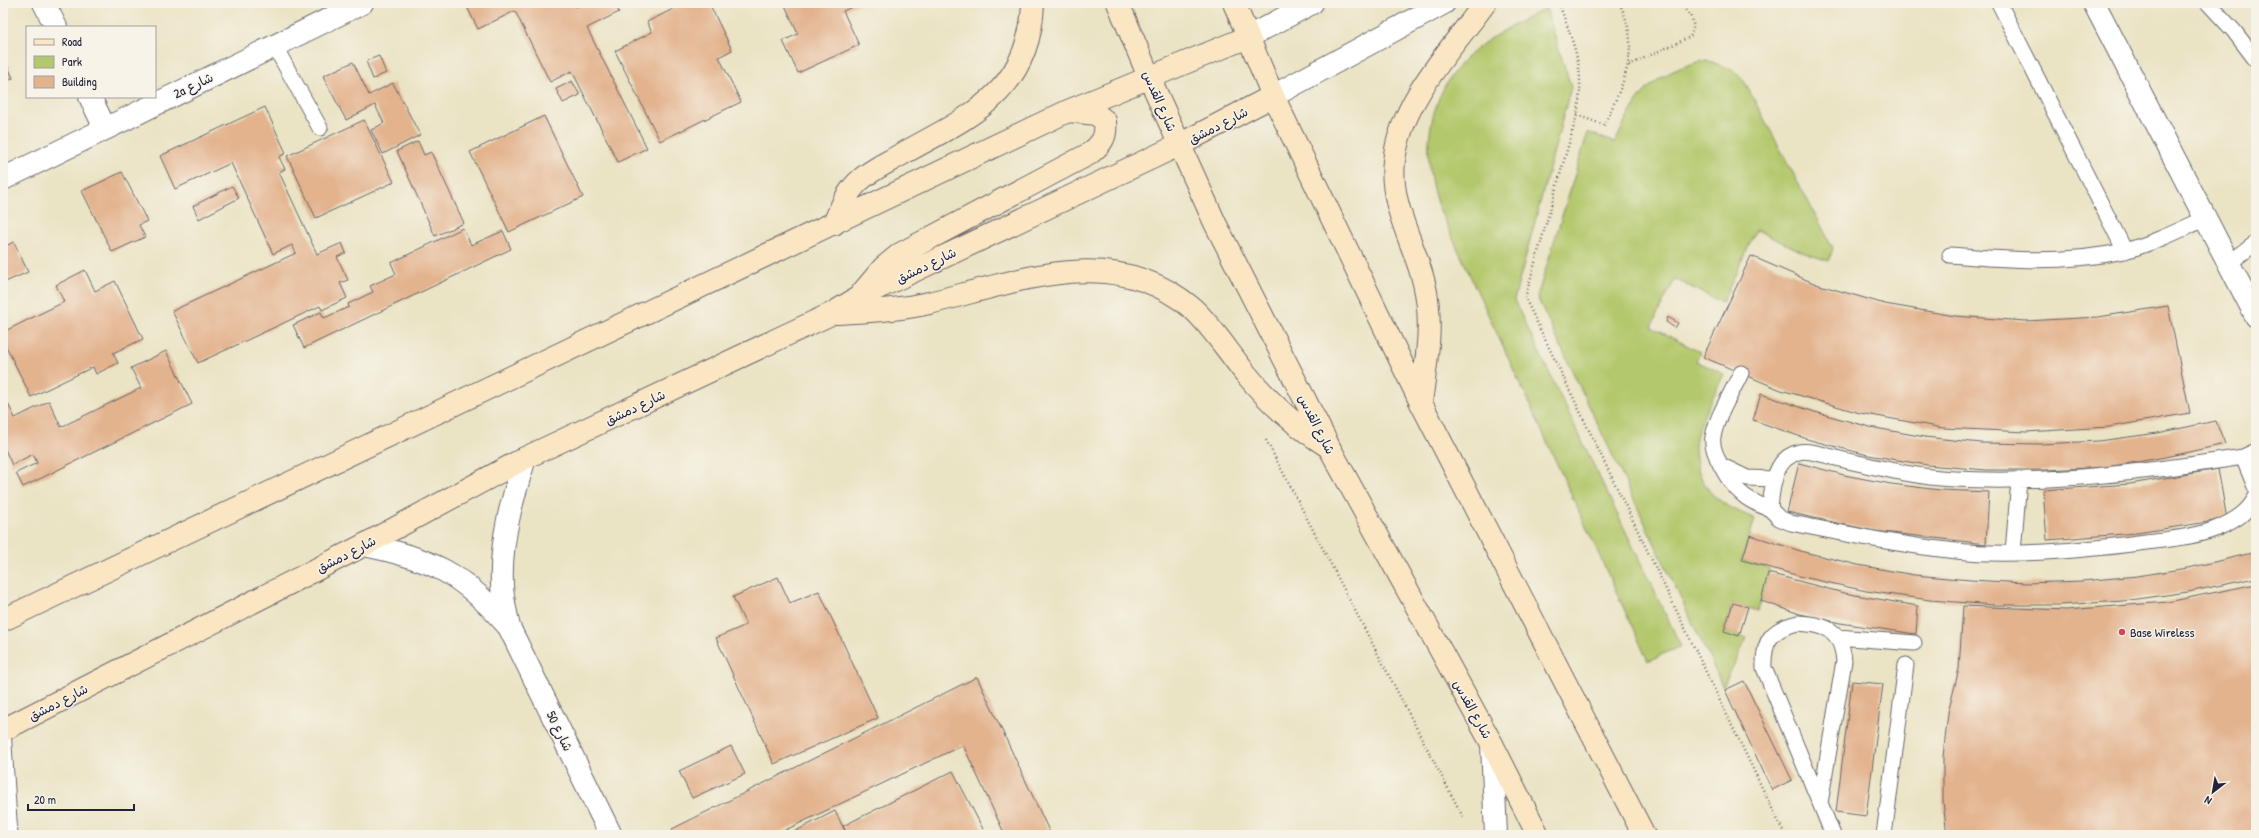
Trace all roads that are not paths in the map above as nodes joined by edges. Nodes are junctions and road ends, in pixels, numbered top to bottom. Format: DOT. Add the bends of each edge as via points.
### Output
graph roads {
  1 [pos="44,3"];
  2 [pos="362,3"];
  3 [pos="1033,3"];
  4 [pos="1118,3"];
  5 [pos="1234,3"];
  6 [pos="1312,3"];
  7 [pos="1444,3"];
  8 [pos="1485,3"];
  9 [pos="1999,3"];
  10 [pos="2094,3"];
  11 [pos="2208,3"];
  12 [pos="56,26"];
  13 [pos="1248,37"];
  14 [pos="274,46"];
  15 [pos="2256,60"];
  16 [pos="1149,78"];
  17 [pos="1273,96"];
  18 [pos="91,98"];
  19 [pos="1068,111"];
  20 [pos="106,128"];
  21 [pos="320,128"];
  22 [pos="1179,145"];
  23 [pos="3,179"];
  24 [pos="2206,218"];
  25 [pos="834,224"];
  26 [pos="2256,243"];
  27 [pos="2125,251"];
  28 [pos="1950,255"];
  29 [pos="2229,263"];
  30 [pos="859,298"];
  31 [pos="833,313"];
  32 [pos="2256,316"];
  33 [pos="1741,373"];
  34 [pos="1421,403"];
  35 [pos="1329,447"];
  36 [pos="2249,454"];
  37 [pos="525,458"];
  38 [pos="1722,466"];
  39 [pos="1775,479"];
  40 [pos="2019,480"];
  41 [pos="2256,489"];
  42 [pos="2256,497"];
  43 [pos="1770,509"];
  44 [pos="364,545"];
  45 [pos="2013,552"];
  46 [pos="3,620"];
  47 [pos="508,627"];
  48 [pos="1837,637"];
  49 [pos="1914,643"];
  50 [pos="1906,665"];
  51 [pos="3,730"];
  52 [pos="1492,744"];
  53 [pos="1820,803"];
  54 [pos="10,835"];
  55 [pos="610,835"];
  56 [pos="1496,835"];
  57 [pos="1538,835"];
  58 [pos="1644,835"];
  59 [pos="1833,835"];
  60 [pos="1884,835"];
  1 -- 12 [label="street"];
  2 -- 14 [label="street, 2a شارع"];
  3 -- 25 [label="main road" via="1028,41 1018,66 1004,86 987,104 858,182 847,195"];
  4 -- 16 [label="main road, شارع القدس"];
  5 -- 13 [label="main road"];
  6 -- 13 [label="street"];
  7 -- 17 [label="street"];
  8 -- 34 [label="main road" via="1421,90 1407,117 1394,161 1395,197 1424,282 1430,312"];
  9 -- 27 [label="lane"];
  10 -- 24 [label="street"];
  11 -- 15 [label="lane"];
  13 -- 16 [label="main road"];
  13 -- 17 [label="main road"];
  14 -- 20 [label="street, 2a شارع"];
  14 -- 21 [label="lane"];
  16 -- 19 [label="main road"];
  16 -- 22 [label="main road, شارع القدس"];
  17 -- 22 [label="main road, شارع دمشق"];
  17 -- 34 [label="main road"];
  18 -- 20 [label="street"];
  19 -- 25 [label="main road"];
  19 -- 30 [label="main road" via="1096,114 1105,121 1106,132 1102,144 1089,154 900,254 883,268"];
  20 -- 23 [label="street, 2a شارع"];
  22 -- 30 [label="main road, شارع دمشق"];
  22 -- 35 [label="main road, شارع القدس" via="1214,223"];
  24 -- 27 [label="lane" via="2168,236"];
  24 -- 29 [label="street"];
  25 -- 46 [label="main road"];
  26 -- 29 [label="lane"];
  27 -- 28 [label="lane" via="2079,258 2032,260"];
  29 -- 32 [label="street"];
  30 -- 31 [label="main road, شارع دمشق"];
  31 -- 35 [label="main road" via="882,310 928,303 1074,270 1128,276 1148,282 1193,309 1269,402 1299,429"];
  31 -- 37 [label="main road, شارع دمشق"];
  33 -- 38 [label="lane" via="1712,439 1714,454"];
  34 -- 58 [label="main road"];
  35 -- 52 [label="main road, شارع القدس"];
  36 -- 40 [label="lane" via="2107,476"];
  36 -- 41 [label="lane"];
  37 -- 44 [label="main road, شارع دمشق"];
  37 -- 47 [label="street, شارع 50" via="503,542 502,586"];
  38 -- 39 [label="lane" via="1747,478"];
  38 -- 43 [label="lane" via="1741,494"];
  39 -- 40 [label="lane" via="1778,468 1787,456 1801,451 1888,470 1953,479"];
  39 -- 43 [label="lane"];
  40 -- 45 [label="lane"];
  42 -- 45 [label="lane" via="2251,506 2238,518 2219,528 2176,538 2108,547"];
  43 -- 45 [label="lane" via="1779,518 1791,523 1885,542 1957,551"];
  44 -- 47 [label="street, شارع 50" via="399,552 431,563 461,580 486,601"];
  44 -- 51 [label="main road, شارع دمشق"];
  47 -- 55 [label="street, شارع 50"];
  48 -- 49 [label="lane"];
  48 -- 53 [label="lane" via="1843,649 1844,661"];
  48 -- 53 [label="lane" via="1820,624 1798,623 1782,627 1770,637 1764,652 1764,668"];
  50 -- 60 [label="lane"];
  51 -- 54 [label="lane"];
  52 -- 56 [label="street"];
  52 -- 57 [label="main road, شارع القدس"];
  53 -- 59 [label="lane"];
}
